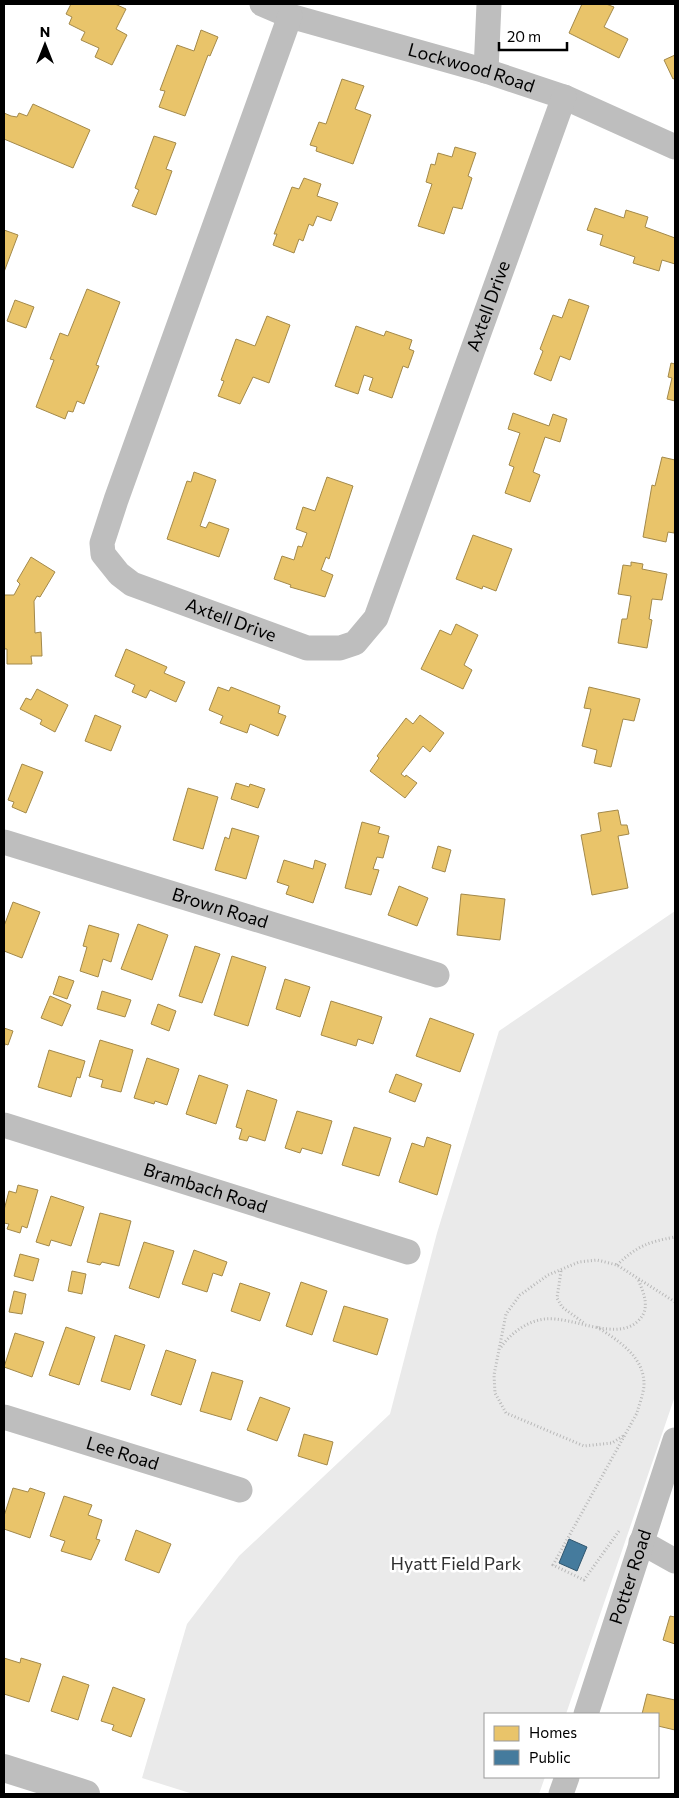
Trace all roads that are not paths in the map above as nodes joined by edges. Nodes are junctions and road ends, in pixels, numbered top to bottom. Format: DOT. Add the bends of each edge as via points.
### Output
graph roads {
  1 [pos="262,4"];
  2 [pos="489,4"];
  3 [pos="290,16"];
  4 [pos="486,71"];
  5 [pos="564,97"];
  6 [pos="675,147"];
  7 [pos="4,842"];
  8 [pos="437,975"];
  9 [pos="4,1125"];
  10 [pos="408,1252"];
  11 [pos="4,1417"];
  12 [pos="675,1440"];
  13 [pos="240,1490"];
  14 [pos="644,1534"];
  15 [pos="675,1561"];
  16 [pos="586,1713"];
  17 [pos="4,1768"];
  18 [pos="567,1778"];
  19 [pos="86,1794"];
  20 [pos="561,1794"];
  1 -- 3 [label="street, Lockwood Road"];
  2 -- 4 [label="street"];
  3 -- 4 [label="street, Lockwood Road"];
  3 -- 5 [label="street, Axtell Drive" via="102,543 103,554 109,563 132,584 307,648 340,648 355,643 376,618"];
  4 -- 5 [label="street, Lockwood Road"];
  5 -- 6 [label="street, Lockwood Road"];
  7 -- 8 [label="street, Brown Road"];
  9 -- 10 [label="street, Brambach Road"];
  11 -- 13 [label="street, Lee Road"];
  12 -- 14 [label="street, Potter Road"];
  14 -- 15 [label="street"];
  14 -- 16 [label="street, Potter Road"];
  17 -- 19 [label="street"];
  18 -- 20 [label="street"];
}
